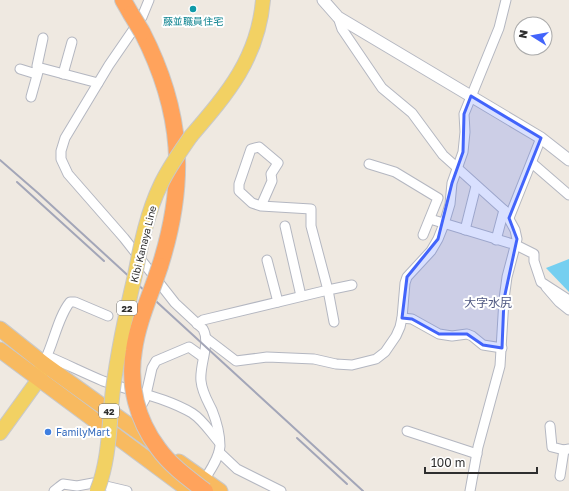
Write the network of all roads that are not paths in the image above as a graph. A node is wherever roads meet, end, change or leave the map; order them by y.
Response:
1 (149, 0) edge
2 (263, 0) edge
3 (506, 0) edge
4 (326, 1) edge
5 (127, 7) edge
6 (338, 17) junction
7 (43, 38) dead end
8 (72, 42) dead end
9 (20, 69) dead end
10 (37, 70) junction
11 (63, 74) junction
12 (98, 84) junction
13 (471, 96) junction
14 (31, 97) dead end
15 (541, 138) junction
16 (569, 160) edge
17 (532, 163) junction
18 (369, 164) dead end
19 (457, 169) junction
20 (476, 186) junction
21 (569, 195) edge
22 (261, 206) junction
23 (504, 210) junction
24 (509, 218) junction
25 (430, 219) junction
26 (444, 224) junction
27 (285, 226) dead end
28 (464, 230) junction
29 (423, 235) dead end
30 (496, 240) junction
31 (516, 246) junction
32 (267, 260) dead end
33 (541, 282) junction
34 (352, 285) dead end
35 (328, 290) junction
36 (301, 296) junction
37 (569, 300) edge
38 (278, 302) junction
39 (569, 310) edge
40 (108, 316) dead end
41 (402, 318) junction
42 (334, 322) dead end
43 (198, 324) junction
44 (0, 329) edge
45 (206, 338) junction
46 (502, 348) junction
47 (0, 350) edge
48 (203, 357) junction
49 (46, 360) junction
50 (39, 379) junction
51 (146, 395) junction
52 (131, 426) junction
53 (550, 426) dead end
54 (407, 431) dead end
55 (0, 433) edge
56 (219, 442) junction
57 (566, 450) edge
58 (218, 452) junction
59 (477, 454) junction
60 (560, 476) dead end
61 (202, 487) edge
62 (104, 489) edge
63 (54, 491) edge
64 (127, 491) edge
65 (190, 491) edge
66 (220, 491) edge
67 (282, 491) edge
68 (470, 491) edge

1 - 12 street
2 - 62 main road, Kibi Kanaya Line / 22, bridge
3 - 13 street
4 - 6 street
5 - 61 highway, bridge
6 - 13 street
6 - 19 street
7 - 10 street
8 - 11 street
9 - 10 street
10 - 11 street
10 - 14 street
11 - 12 street
12 - 43 street
13 - 15 street
13 - 19 street
15 - 16 street
15 - 17 street
17 - 21 street
17 - 24 street
18 - 25 street
19 - 20 street
19 - 26 street
20 - 23 street
20 - 28 street
22 - 22 street
22 - 35 street
23 - 24 street
23 - 30 street
24 - 31 street
25 - 26 street
25 - 29 street
26 - 28 street
26 - 41 street
27 - 36 street
28 - 30 street
30 - 31 street
31 - 33 street
31 - 46 street
32 - 38 street
33 - 37 street
33 - 39 street
34 - 35 street
35 - 36 street
35 - 42 street
36 - 38 street
38 - 43 street
40 - 49 street
41 - 45 street
41 - 46 street
43 - 45 street
44 - 49 highway, 42
45 - 48 street
46 - 59 street
47 - 50 highway, 42
48 - 51 street
48 - 56 street
49 - 50 main road
49 - 51 street
49 - 52 highway, 42
50 - 55 main road
50 - 65 highway, 42
51 - 52 street
51 - 56 street
52 - 61 highway, 42
53 - 57 street
54 - 59 street
56 - 58 street
57 - 60 street
58 - 61 street
58 - 67 street
59 - 68 street
61 - 66 highway, 42
62 - 63 street
62 - 64 street

